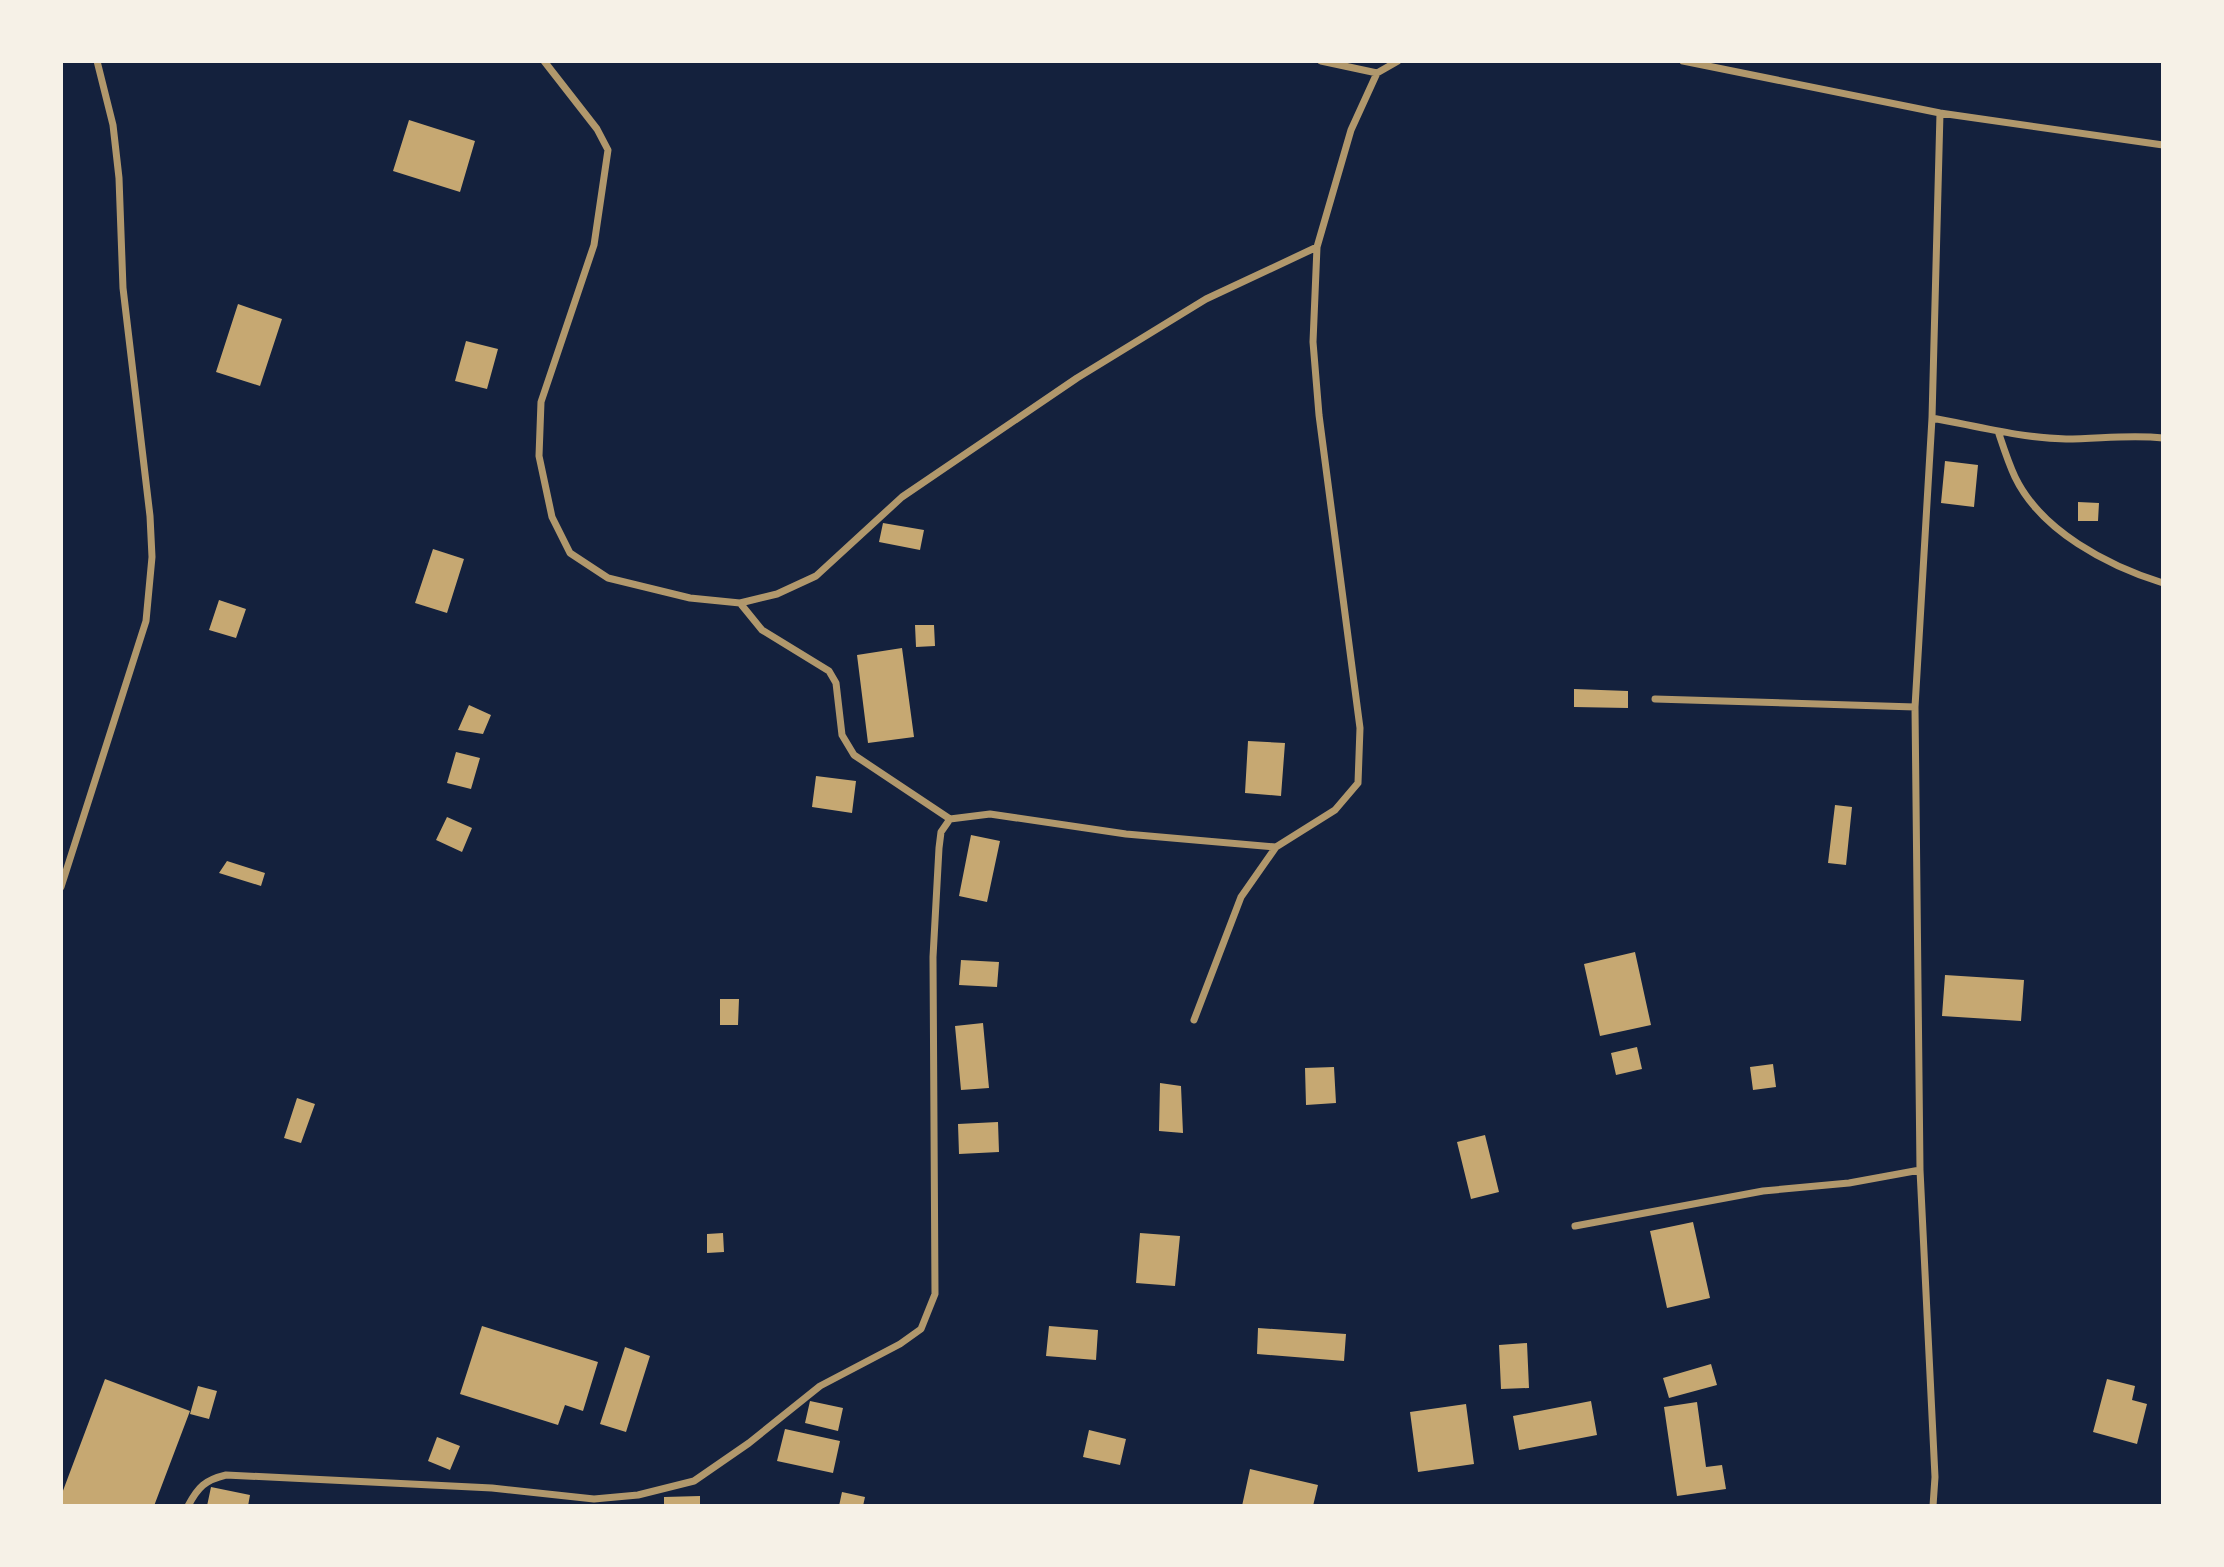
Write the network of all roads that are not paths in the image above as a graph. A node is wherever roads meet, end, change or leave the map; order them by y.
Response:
1 (97, 61) edge
2 (544, 61) edge
3 (1321, 61) edge
4 (1398, 61) edge
5 (1683, 61) edge
6 (1377, 73) junction
7 (1940, 113) junction
8 (2163, 145) edge
9 (1317, 247) junction
10 (1932, 418) junction
11 (1998, 431) junction
12 (2163, 438) edge
13 (2163, 583) edge
14 (740, 603) junction
15 (1655, 699) dead end
16 (1915, 706) junction
17 (950, 819) junction
18 (1276, 847) junction
19 (61, 887) edge
20 (1194, 1020) dead end
21 (1920, 1170) junction
22 (1574, 1226) dead end
23 (188, 1506) edge
24 (1933, 1506) edge

1 - 19 street
2 - 14 street
3 - 6 street
4 - 6 street
5 - 7 street
6 - 9 street
7 - 8 street
7 - 10 street
9 - 14 street
9 - 18 street
10 - 11 street
10 - 16 street
11 - 12 street
11 - 13 street
14 - 17 street
15 - 16 street
16 - 21 street
17 - 18 street
17 - 23 street
18 - 20 street
21 - 22 street
21 - 24 street

